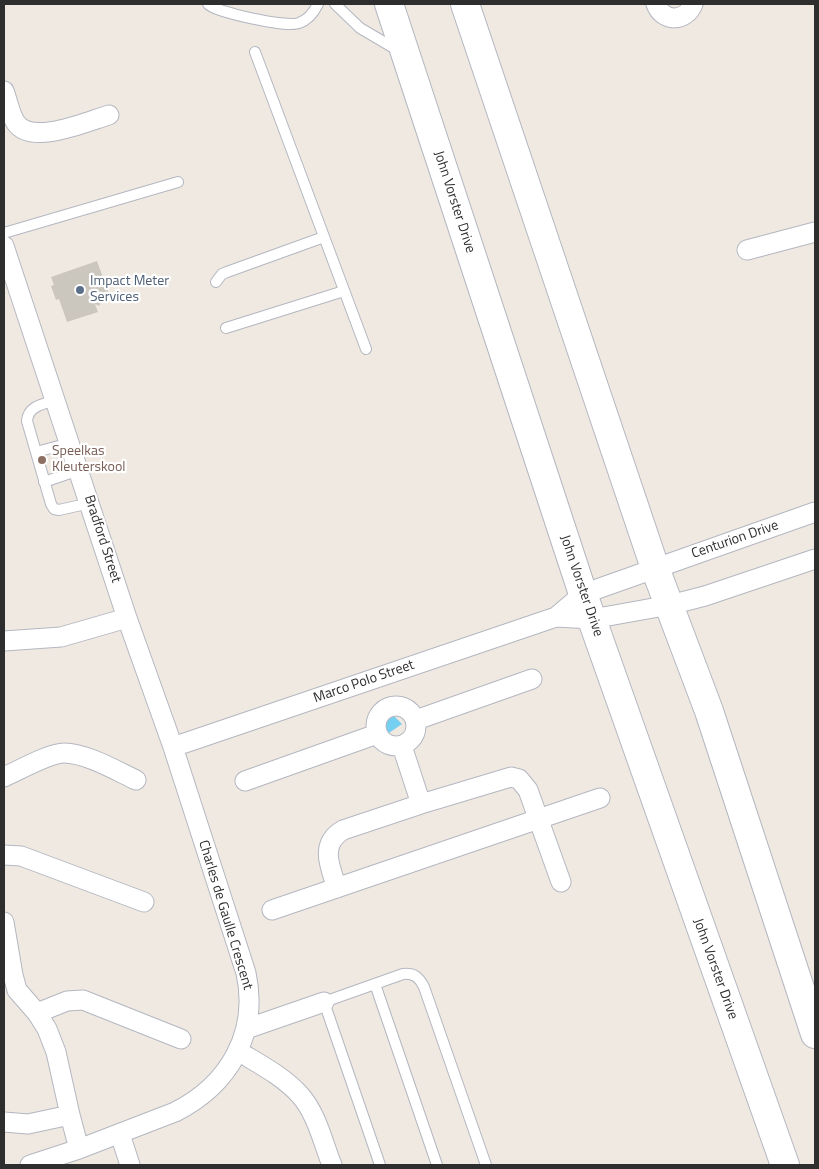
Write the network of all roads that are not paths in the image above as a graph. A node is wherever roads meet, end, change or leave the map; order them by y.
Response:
1 (208, 4) edge
2 (318, 4) edge
3 (335, 4) edge
4 (389, 4) edge
5 (465, 4) edge
6 (656, 4) edge
7 (693, 4) edge
8 (254, 52) dead end
9 (406, 55) junction
10 (4, 91) edge
11 (109, 115) dead end
12 (178, 182) dead end
13 (815, 232) edge
14 (4, 233) edge
15 (324, 237) junction
16 (4, 246) edge
17 (746, 250) dead end
18 (216, 282) dead end
19 (344, 291) junction
20 (226, 328) dead end
21 (366, 349) dead end
22 (56, 400) junction
23 (70, 443) junction
24 (36, 452) junction
25 (79, 470) junction
26 (44, 482) junction
27 (90, 504) junction
28 (815, 512) edge
29 (815, 558) edge
30 (654, 568) junction
31 (583, 594) junction
32 (670, 605) junction
33 (556, 617) junction
34 (127, 618) junction
35 (592, 619) junction
36 (4, 641) edge
37 (378, 677) junction
38 (532, 679) dead end
39 (390, 706) junction
40 (416, 720) junction
41 (377, 734) junction
42 (402, 746) junction
43 (173, 747) junction
44 (4, 777) edge
45 (136, 780) dead end
46 (245, 781) dead end
47 (600, 798) dead end
48 (421, 804) junction
49 (538, 819) junction
50 (4, 855) edge
51 (561, 882) dead end
52 (337, 888) junction
53 (144, 902) dead end
54 (272, 910) dead end
55 (4, 922) edge
56 (8, 976) edge
57 (374, 984) junction
58 (324, 1002) junction
59 (37, 1013) junction
60 (246, 1029) junction
61 (815, 1034) edge
62 (181, 1039) dead end
63 (238, 1051) junction
64 (70, 1115) junction
65 (4, 1122) edge
66 (120, 1134) junction
67 (79, 1149) junction
68 (30, 1165) edge
69 (130, 1165) edge
70 (332, 1165) edge
71 (380, 1165) edge
72 (437, 1165) edge
73 (486, 1165) edge
74 (785, 1165) edge

1 - 2 lane
3 - 9 lane
4 - 9 main road, John Vorster Drive
5 - 30 main road
6 - 7 street
8 - 15 lane
9 - 31 main road, John Vorster Drive
10 - 11 street
12 - 14 lane
13 - 17 street
15 - 18 lane
15 - 19 lane
16 - 22 street, Bradford Street
19 - 20 lane
19 - 21 lane
22 - 23 street, Bradford Street
22 - 24 lane
23 - 24 lane
23 - 25 street, Bradford Street
24 - 26 lane
25 - 26 lane
25 - 27 street, Bradford Street
26 - 27 lane
27 - 34 street, Bradford Street
28 - 30 street, Centurion Drive
29 - 32 street
30 - 31 street, Centurion Drive
30 - 32 main road
31 - 33 street, Marco Polo Street
31 - 35 main road, John Vorster Drive
32 - 35 street, Marco Polo Street
32 - 61 main road
33 - 35 street, Marco Polo Street
33 - 37 street, Marco Polo Street
34 - 36 street
34 - 43 street, Bradford Street
35 - 74 main road, John Vorster Drive
37 - 39 street
37 - 43 street, Marco Polo Street
38 - 40 street
39 - 40 street
39 - 41 street
40 - 42 street
41 - 42 street
41 - 46 street
42 - 48 street
43 - 60 street, Charles de Gaulle Crescent
44 - 45 street
47 - 49 street
48 - 49 street
48 - 52 street
49 - 51 street
49 - 52 street
50 - 53 street
52 - 54 street
55 - 56 street
56 - 59 street
57 - 58 lane
57 - 72 lane
57 - 73 lane
58 - 60 street
58 - 71 lane
59 - 62 street
59 - 64 street
60 - 63 street, Charles de Gaulle Crescent
63 - 66 street, Charles de Gaulle Crescent
63 - 70 street
64 - 65 street
64 - 67 street
66 - 67 street, Charles de Gaulle Crescent
66 - 69 street
67 - 68 street, Charles de Gaulle Crescent

